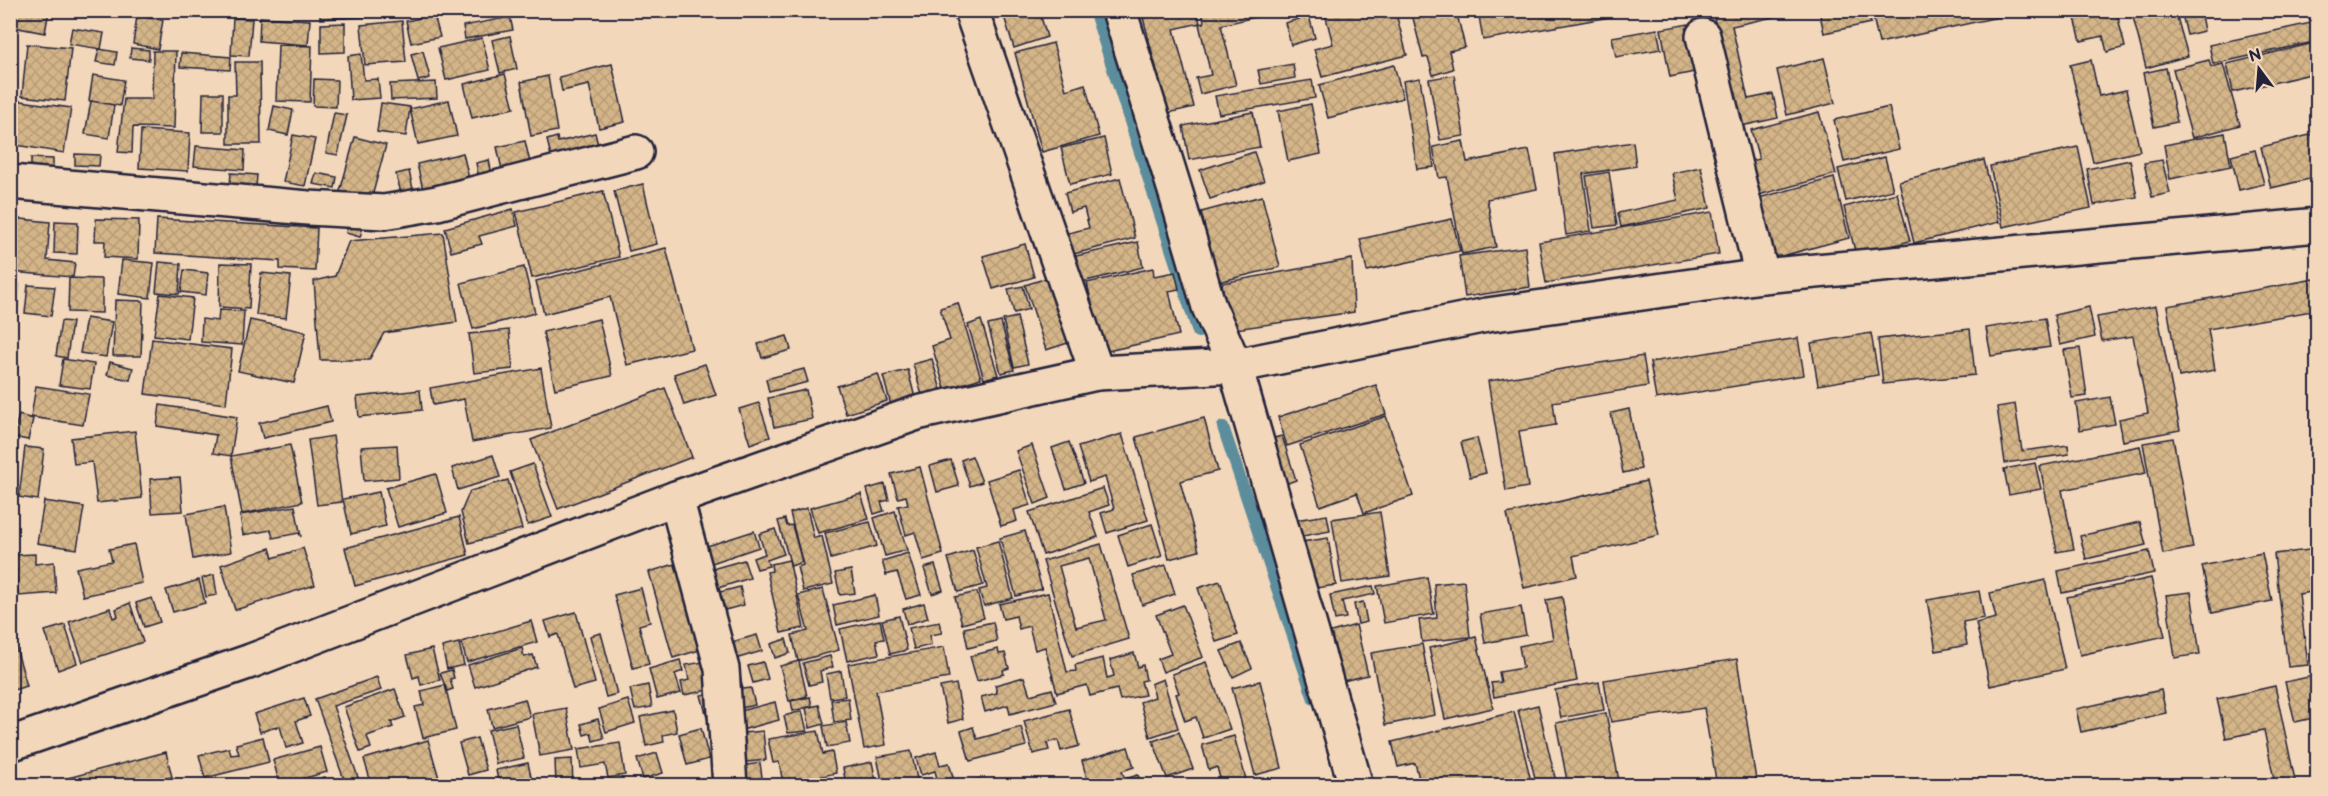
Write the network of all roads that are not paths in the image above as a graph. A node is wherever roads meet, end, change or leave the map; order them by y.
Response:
1 (971, 10) edge
2 (1119, 10) edge
3 (1703, 36) dead end
4 (636, 152) dead end
5 (10, 182) edge
6 (2318, 225) edge
7 (1762, 276) junction
8 (1235, 366) junction
9 (1096, 373) junction
10 (676, 498) junction
11 (10, 744) edge
12 (730, 786) edge
13 (1356, 786) edge

1 - 9 main road
2 - 8 main road
3 - 7 main road
4 - 5 main road
6 - 7 main road
7 - 8 main road
8 - 9 main road
8 - 13 main road
9 - 10 main road
10 - 11 main road
10 - 12 main road

